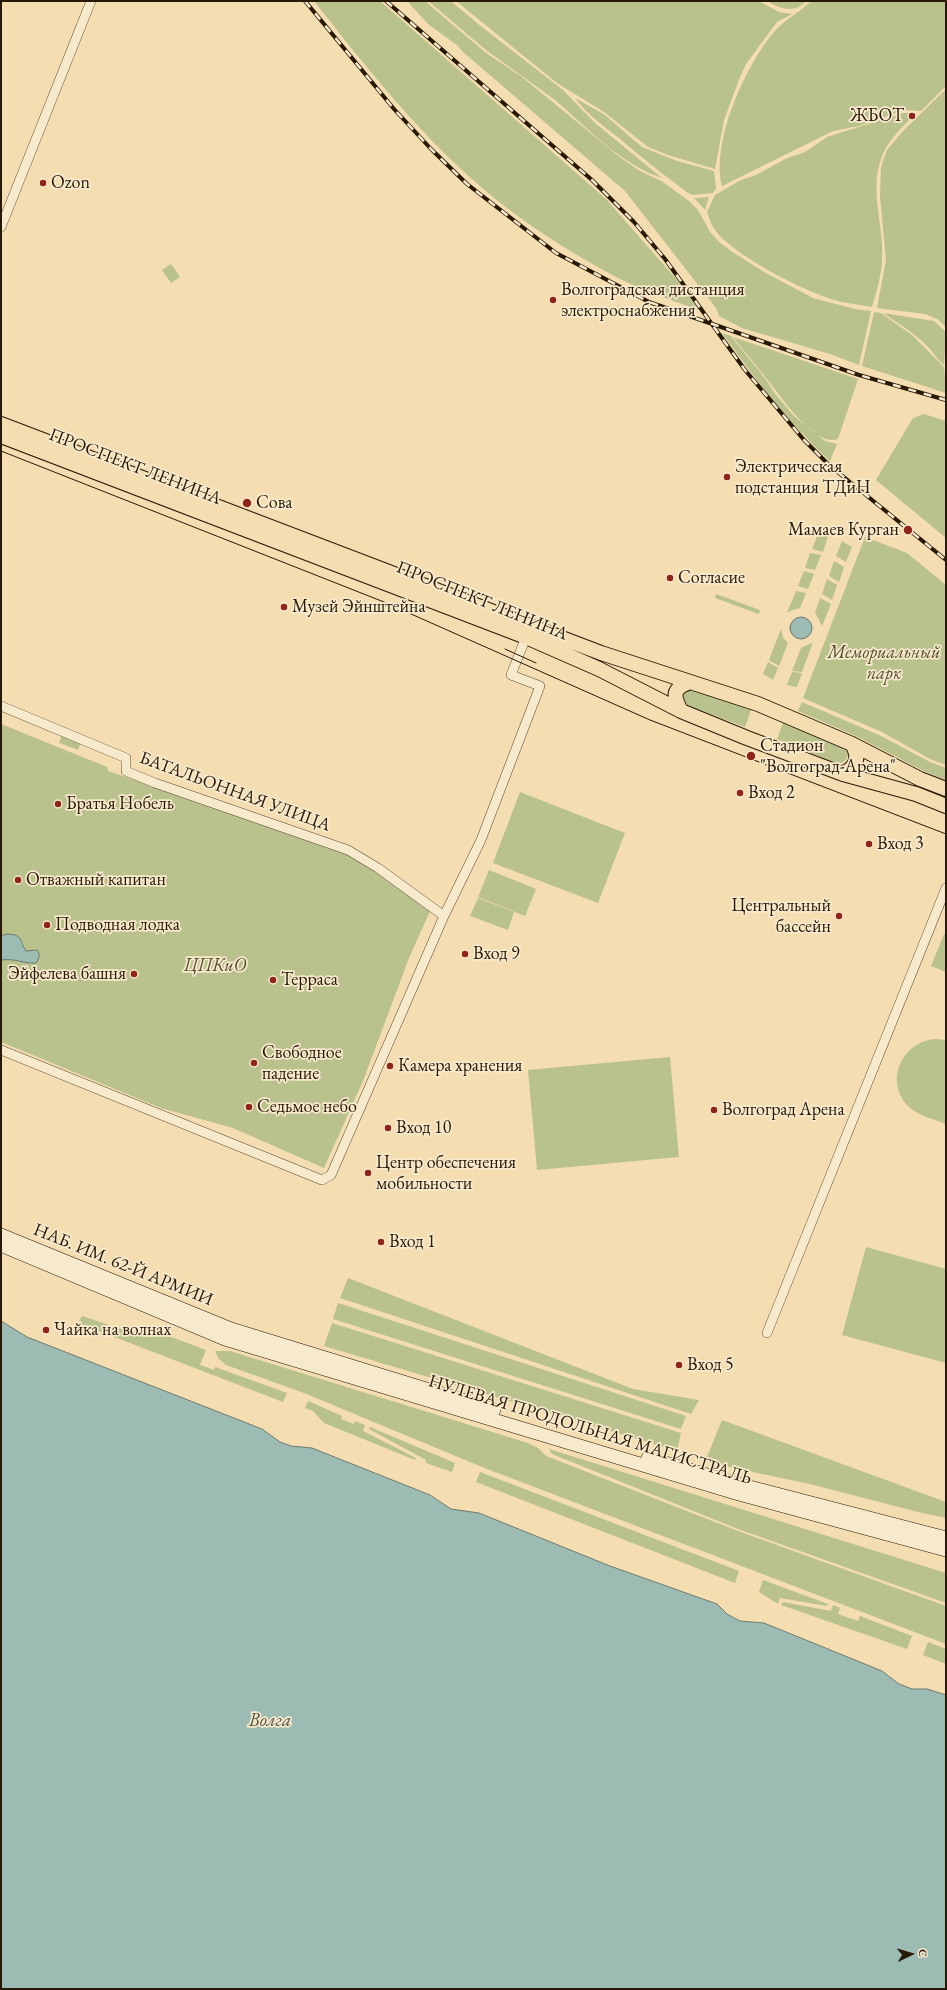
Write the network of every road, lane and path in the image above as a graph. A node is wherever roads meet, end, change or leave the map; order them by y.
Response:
1 (91, 1) edge
2 (1, 227) edge
3 (1, 424) edge
4 (1, 436) edge
5 (526, 637) junction
6 (690, 682) junction
7 (1, 706) edge
8 (681, 711) junction
9 (852, 744) junction
10 (843, 774) junction
11 (946, 789) edge
12 (946, 806) edge
13 (946, 888) edge
14 (444, 916) junction
15 (1, 1050) edge
16 (1, 1235) edge
17 (1, 1245) edge
18 (767, 1333) dead end
19 (228, 1334) junction
20 (946, 1538) edge
21 (946, 1550) edge

1 - 2 street
3 - 6 main road, ПРОСПЕКТ ЛЕНИНА
4 - 5 main road, ПРОСПЕКТ ЛЕНИНА
5 - 8 main road, ПРОСПЕКТ ЛЕНИНА
5 - 14 street
6 - 8 main road
6 - 9 main road, ПРОСПЕКТ ЛЕНИНА
7 - 14 street, БАТАЛЬОННАЯ УЛИЦА
8 - 10 main road, ПРОСПЕКТ ЛЕНИНА
9 - 10 main road
9 - 11 main road, ПРОСПЕКТ ЛЕНИНА
10 - 12 main road, ПРОСПЕКТ ЛЕНИНА
13 - 18 street
14 - 15 street
16 - 19 main road, НАБ. ИМ. 62-Й АРМИИ
17 - 19 main road, НАБ. ИМ. 62-Й АРМИИ
19 - 20 main road, НУЛЕВАЯ ПРОДОЛЬНАЯ МАГИСТРАЛЬ
19 - 21 main road, НУЛЕВАЯ ПРОДОЛЬНАЯ МАГИСТРАЛЬ

